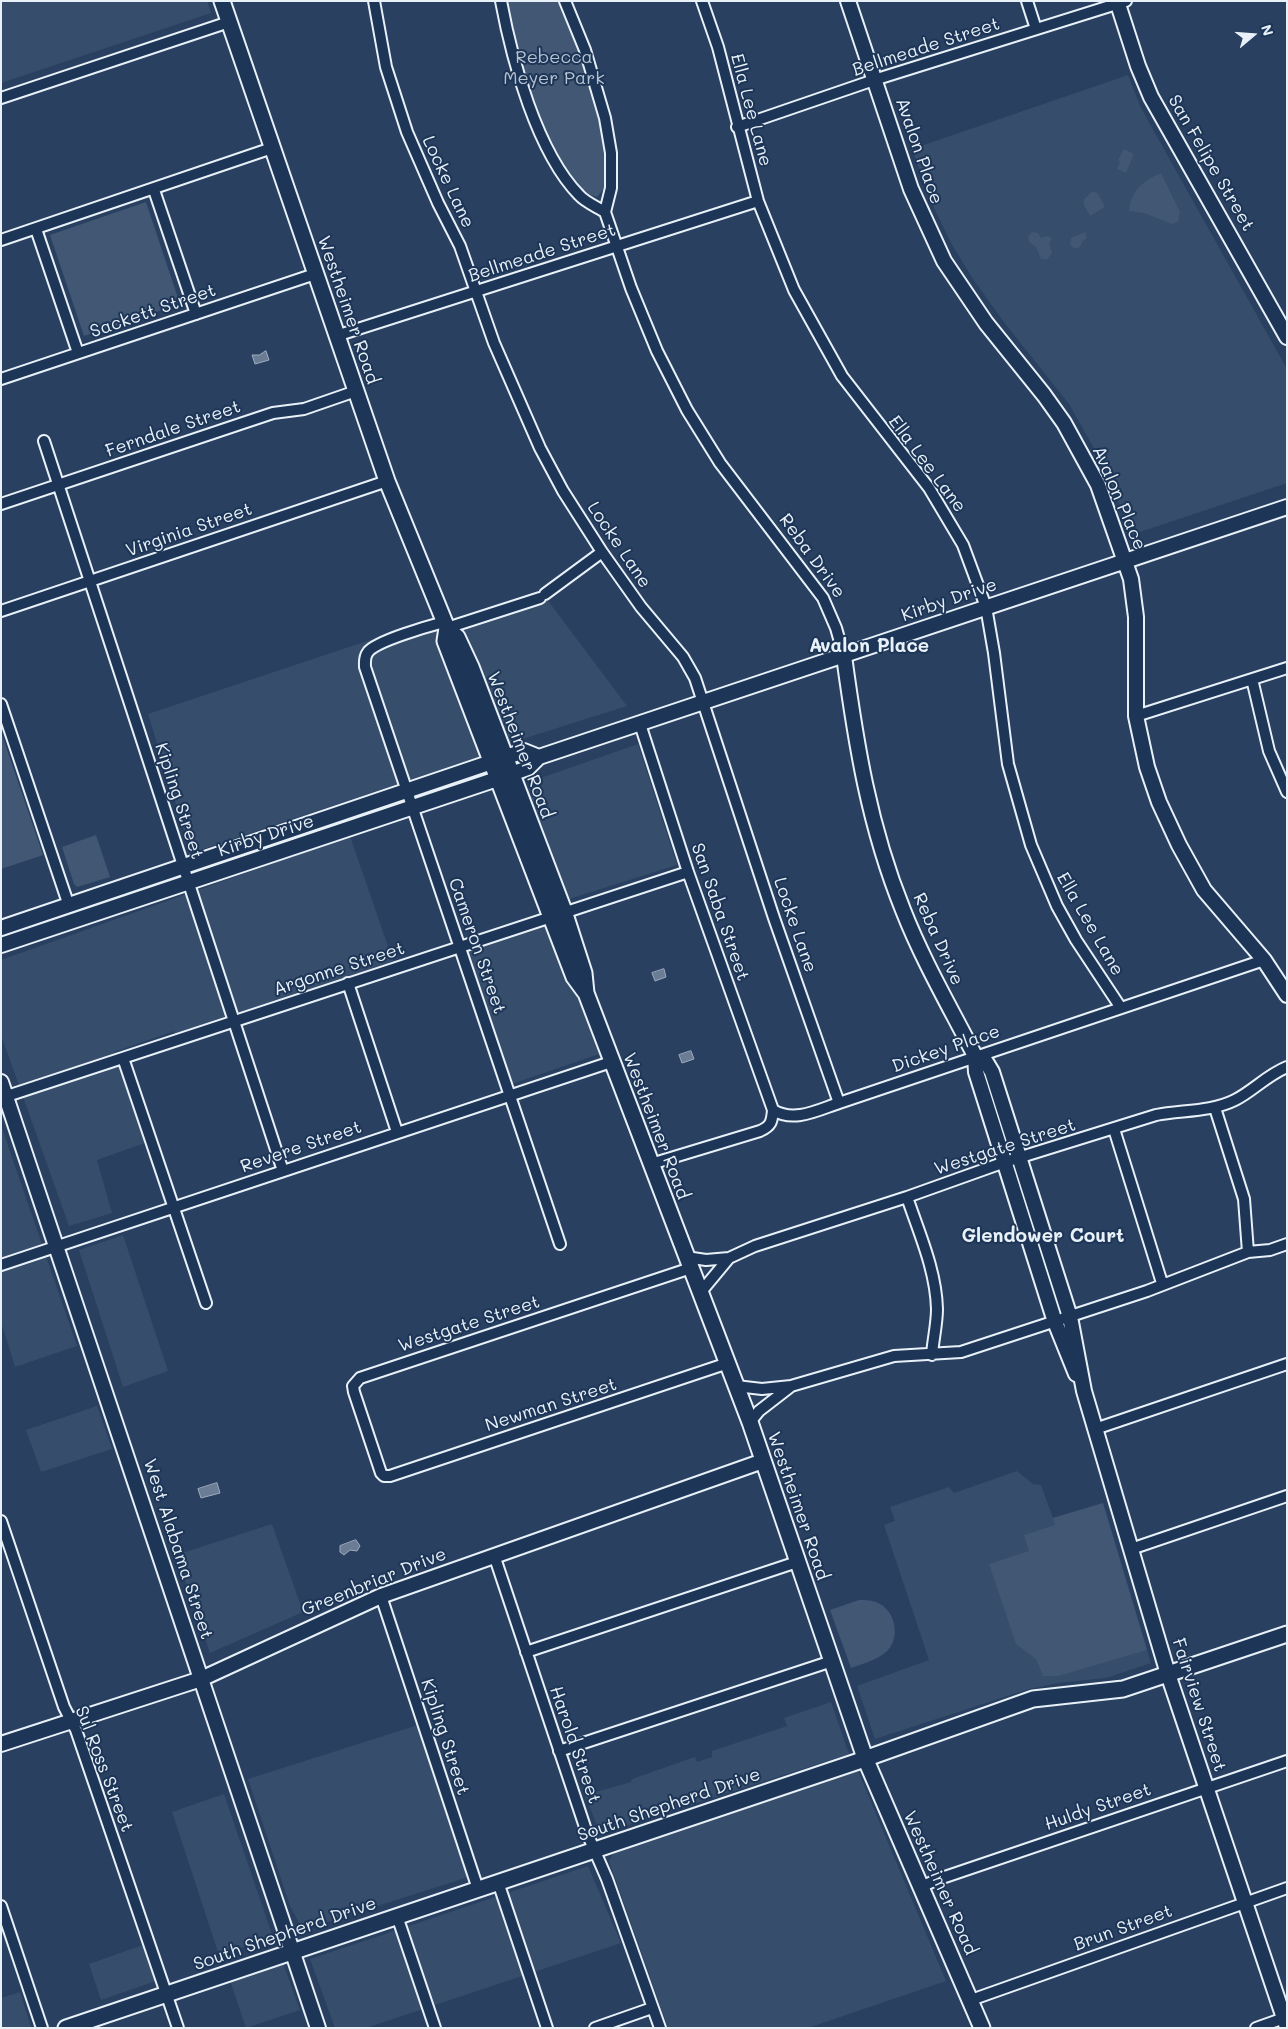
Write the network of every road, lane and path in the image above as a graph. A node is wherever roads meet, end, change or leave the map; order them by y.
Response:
1 (222, 1) edge
2 (374, 1) edge
3 (501, 1) edge
4 (565, 1) edge
5 (702, 1) edge
6 (848, 1) edge
7 (1026, 1) edge
8 (1120, 2) edge
9 (229, 22) junction
10 (1036, 29) junction
11 (874, 80) junction
12 (1, 98) edge
13 (738, 127) junction
14 (272, 148) junction
15 (154, 190) junction
16 (758, 201) junction
17 (605, 212) junction
18 (36, 229) junction
19 (1, 240) edge
20 (616, 246) junction
21 (315, 274) junction
22 (477, 291) junction
23 (196, 314) junction
24 (336, 336) junction
25 (1287, 337) edge
26 (78, 353) junction
27 (1, 379) edge
28 (356, 392) junction
29 (44, 441) dead end
30 (387, 481) junction
31 (59, 485) junction
32 (1, 504) edge
33 (1287, 507) edge
34 (602, 552) junction
35 (1126, 560) junction
36 (91, 580) junction
37 (986, 607) junction
38 (1, 610) edge
39 (445, 625) junction
40 (844, 656) junction
41 (1287, 668) edge
42 (1252, 679) junction
43 (704, 701) junction
44 (1, 704) edge
45 (1136, 716) junction
46 (640, 724) junction
47 (539, 757) junction
48 (498, 760) junction
49 (505, 776) junction
50 (408, 791) junction
51 (1287, 792) edge
52 (413, 807) junction
53 (183, 867) junction
54 (688, 872) junction
55 (188, 882) junction
56 (69, 906) junction
57 (558, 914) junction
58 (1, 928) edge
59 (51, 928) junction
60 (1, 945) edge
61 (461, 946) junction
62 (1264, 960) junction
63 (348, 983) junction
64 (1287, 996) edge
65 (1121, 1008) junction
66 (234, 1021) junction
67 (975, 1056) junction
68 (123, 1058) junction
69 (611, 1062) junction
70 (1287, 1067) edge
71 (1, 1082) edge
72 (510, 1095) junction
73 (4, 1097) edge
74 (839, 1103) junction
75 (1215, 1108) junction
76 (773, 1110) junction
77 (1114, 1129) junction
78 (397, 1132) junction
79 (1020, 1157) junction
80 (1005, 1162) junction
81 (651, 1164) junction
82 (283, 1171) junction
83 (907, 1197) junction
84 (174, 1207) junction
85 (560, 1244) dead end
86 (1287, 1244) edge
87 (58, 1246) junction
88 (1248, 1252) junction
89 (729, 1258) junction
90 (689, 1263) junction
91 (1, 1266) edge
92 (1162, 1284) junction
93 (700, 1293) junction
94 (206, 1303) dead end
95 (1070, 1317) junction
96 (1056, 1322) junction
97 (932, 1355) junction
98 (728, 1363) junction
99 (1287, 1364) edge
100 (736, 1386) junction
101 (791, 1386) junction
102 (1084, 1391) junction
103 (750, 1422) junction
104 (1095, 1429) junction
105 (763, 1461) junction
106 (384, 1476) joint
107 (1287, 1496) edge
108 (1, 1521) edge
109 (1131, 1549) junction
110 (494, 1555) junction
111 (797, 1562) junction
112 (381, 1596) junction
113 (1287, 1634) edge
114 (526, 1652) junction
115 (832, 1661) junction
116 (1168, 1674) junction
117 (201, 1678) junction
118 (71, 1721) junction
119 (1, 1744) edge
120 (559, 1750) junction
121 (865, 1758) junction
122 (1287, 1761) edge
123 (1206, 1788) junction
124 (594, 1850) junction
125 (498, 1882) junction
126 (921, 1887) junction
127 (1287, 1888) edge
128 (478, 1889) junction
129 (1245, 1902) junction
130 (1, 1906) edge
131 (397, 1916) junction
132 (292, 1952) junction
133 (166, 1994) junction
134 (971, 2000) junction
135 (652, 2008) junction
136 (1286, 2021) edge
137 (42, 2028) edge
138 (66, 2028) edge
139 (178, 2028) edge
140 (318, 2028) edge
141 (435, 2028) edge
142 (547, 2028) edge
143 (595, 2028) edge
144 (660, 2028) edge
145 (982, 2028) edge
146 (1256, 2028) edge

1 - 9 main road, Westheimer Road
2 - 22 street, Locke Lane
3 - 17 street
4 - 17 street
5 - 13 street, Ella Lee Lane
6 - 11 street, Avalon Place
7 - 10 street
8 - 10 street, Bellmeade Street
8 - 25 street, San Felipe Street
9 - 12 street
9 - 14 main road, Westheimer Road
10 - 11 street, Bellmeade Street
11 - 13 street, Bellmeade Street
11 - 35 street, Avalon Place
13 - 16 street, Ella Lee Lane
14 - 15 street
14 - 21 main road, Westheimer Road
15 - 18 street
15 - 23 street
16 - 20 street, Bellmeade Street
16 - 37 street, Ella Lee Lane
17 - 20 street, Reba Drive
18 - 19 street
18 - 26 street
20 - 22 street, Bellmeade Street
20 - 40 street, Reba Drive
21 - 23 street, Sackett Street
21 - 24 main road, Westheimer Road
22 - 24 street, Bellmeade Street
22 - 34 street, Locke Lane
23 - 26 street, Sackett Street
24 - 28 main road, Westheimer Road
26 - 27 street, Sackett Street
28 - 30 main road, Westheimer Road
28 - 31 street, Ferndale Street
29 - 31 street, Kipling Street
30 - 36 street, Virginia Street
30 - 39 main road, Westheimer Road
31 - 32 street, Ferndale Street
31 - 36 street, Kipling Street
33 - 35 street, Kirby Drive
34 - 39 street
34 - 43 street, Locke Lane
35 - 37 street, Kirby Drive
35 - 45 street, Avalon Place
36 - 38 street, Virginia Street
36 - 53 street, Kipling Street
37 - 40 street, Kirby Drive
37 - 65 street, Ella Lee Lane
39 - 48 main road, Westheimer Road
39 - 50 street, Cameron Street
40 - 43 street, Kirby Drive
40 - 67 street, Reba Drive
41 - 42 street
42 - 45 street
42 - 51 street
43 - 46 street, Kirby Drive
43 - 74 street, Locke Lane
44 - 56 street
45 - 62 street, Avalon Place
46 - 47 street, Kirby Drive
46 - 54 street, San Saba Street
47 - 48 street, Kirby Drive
47 - 49 street, Kirby Drive
48 - 49 main road, Westheimer Road
48 - 50 street, Kirby Drive
49 - 52 street, Kirby Drive
49 - 57 main road, Westheimer Road
50 - 52 street, Cameron Street
50 - 53 street, Kirby Drive
52 - 55 street, Kirby Drive
52 - 61 street, Cameron Street
53 - 55 street, Kipling Street
53 - 56 street, Kirby Drive
54 - 57 street, Argonne Street
54 - 76 street, San Saba Street
55 - 59 street, Kirby Drive
55 - 66 street, Kipling Street
56 - 58 street, Kirby Drive
56 - 59 street
57 - 61 street, Argonne Street
57 - 69 main road, Westheimer Road
59 - 60 street, Kirby Drive
61 - 63 street, Argonne Street
61 - 72 street, Cameron Street
62 - 64 street, Avalon Place
62 - 65 street, Dickey Place
63 - 66 street, Argonne Street
63 - 78 street
65 - 67 street, Dickey Place
66 - 68 street, Argonne Street
66 - 82 street, Kipling Street
67 - 74 street, Dickey Place
67 - 79 street, Reba Drive
67 - 80 street, Reba Drive
68 - 73 street, Argonne Street
68 - 84 street
69 - 72 street, Revere Street
69 - 81 main road, Westheimer Road
70 - 75 street, Westgate Street
71 - 73 street, West Alabama Street
72 - 78 street, Revere Street
72 - 85 street, Cameron Street
73 - 87 street, West Alabama Street
74 - 76 street, Dickey Place
75 - 77 street, Westgate Street
75 - 88 street
76 - 81 street
77 - 79 street, Westgate Street
77 - 92 street
78 - 82 street, Revere Street
79 - 80 street, Westgate Street
79 - 95 street, Fairview Street
80 - 83 street, Westgate Street
80 - 96 street, Fairview Street
81 - 90 main road, Westheimer Road
82 - 84 street, Revere Street
83 - 89 street, Westgate Street
83 - 97 street
84 - 87 street, Revere Street
84 - 94 street
86 - 88 street
87 - 91 street, Revere Street
87 - 117 street, West Alabama Street
88 - 92 street
89 - 90 street, Westgate Street
89 - 93 street, Westgate Street
90 - 93 main road, Westheimer Road
90 - 106 street, Westgate Street
92 - 95 street
93 - 98 main road, Westheimer Road
95 - 96 street
95 - 102 street, Fairview Street
96 - 97 street
96 - 102 street, Fairview Street
97 - 101 street
98 - 100 main road, Westheimer Road
98 - 106 street, Newman Street
99 - 104 street
100 - 101 street
100 - 103 main road, Westheimer Road
101 - 103 street
102 - 104 street, Fairview Street
103 - 105 main road, Westheimer Road
104 - 109 street, Fairview Street
105 - 110 street, Greenbriar Drive
105 - 111 main road, Westheimer Road
107 - 109 street
108 - 118 street, Sul Ross Street
109 - 116 street, Fairview Street
110 - 112 street, Greenbriar Drive
110 - 114 street, Harold Street
111 - 114 street
111 - 115 main road, Westheimer Road
112 - 117 street, Greenbriar Drive
112 - 128 street, Kipling Street
113 - 116 main road, South Shepherd Drive
114 - 120 street, Harold Street
115 - 120 street
115 - 121 main road, Westheimer Road
116 - 121 main road, South Shepherd Drive
116 - 123 street, Fairview Street
117 - 118 street, Greenbriar Drive
117 - 132 street, West Alabama Street
118 - 119 street, Greenbriar Drive
118 - 133 street, Sul Ross Street
120 - 124 street, Harold Street
121 - 124 main road, South Shepherd Drive
121 - 126 main road, Westheimer Road
122 - 123 street, Huldy Street
123 - 126 street, Huldy Street
123 - 129 street, Fairview Street
124 - 125 main road, South Shepherd Drive
124 - 135 street, Harold Street
125 - 128 main road, South Shepherd Drive
125 - 142 street
126 - 134 main road, Westheimer Road
127 - 129 street, Brun Street
128 - 131 main road, South Shepherd Drive
129 - 134 street, Brun Street
129 - 136 street, Fairview Street
130 - 137 street
131 - 132 main road, South Shepherd Drive
131 - 141 street
132 - 133 main road, South Shepherd Drive
132 - 140 street, West Alabama Street
133 - 138 main road, South Shepherd Drive
133 - 139 street, Sul Ross Street
134 - 145 main road, Westheimer Road
135 - 143 street
135 - 144 street, Harold Street
136 - 146 street

